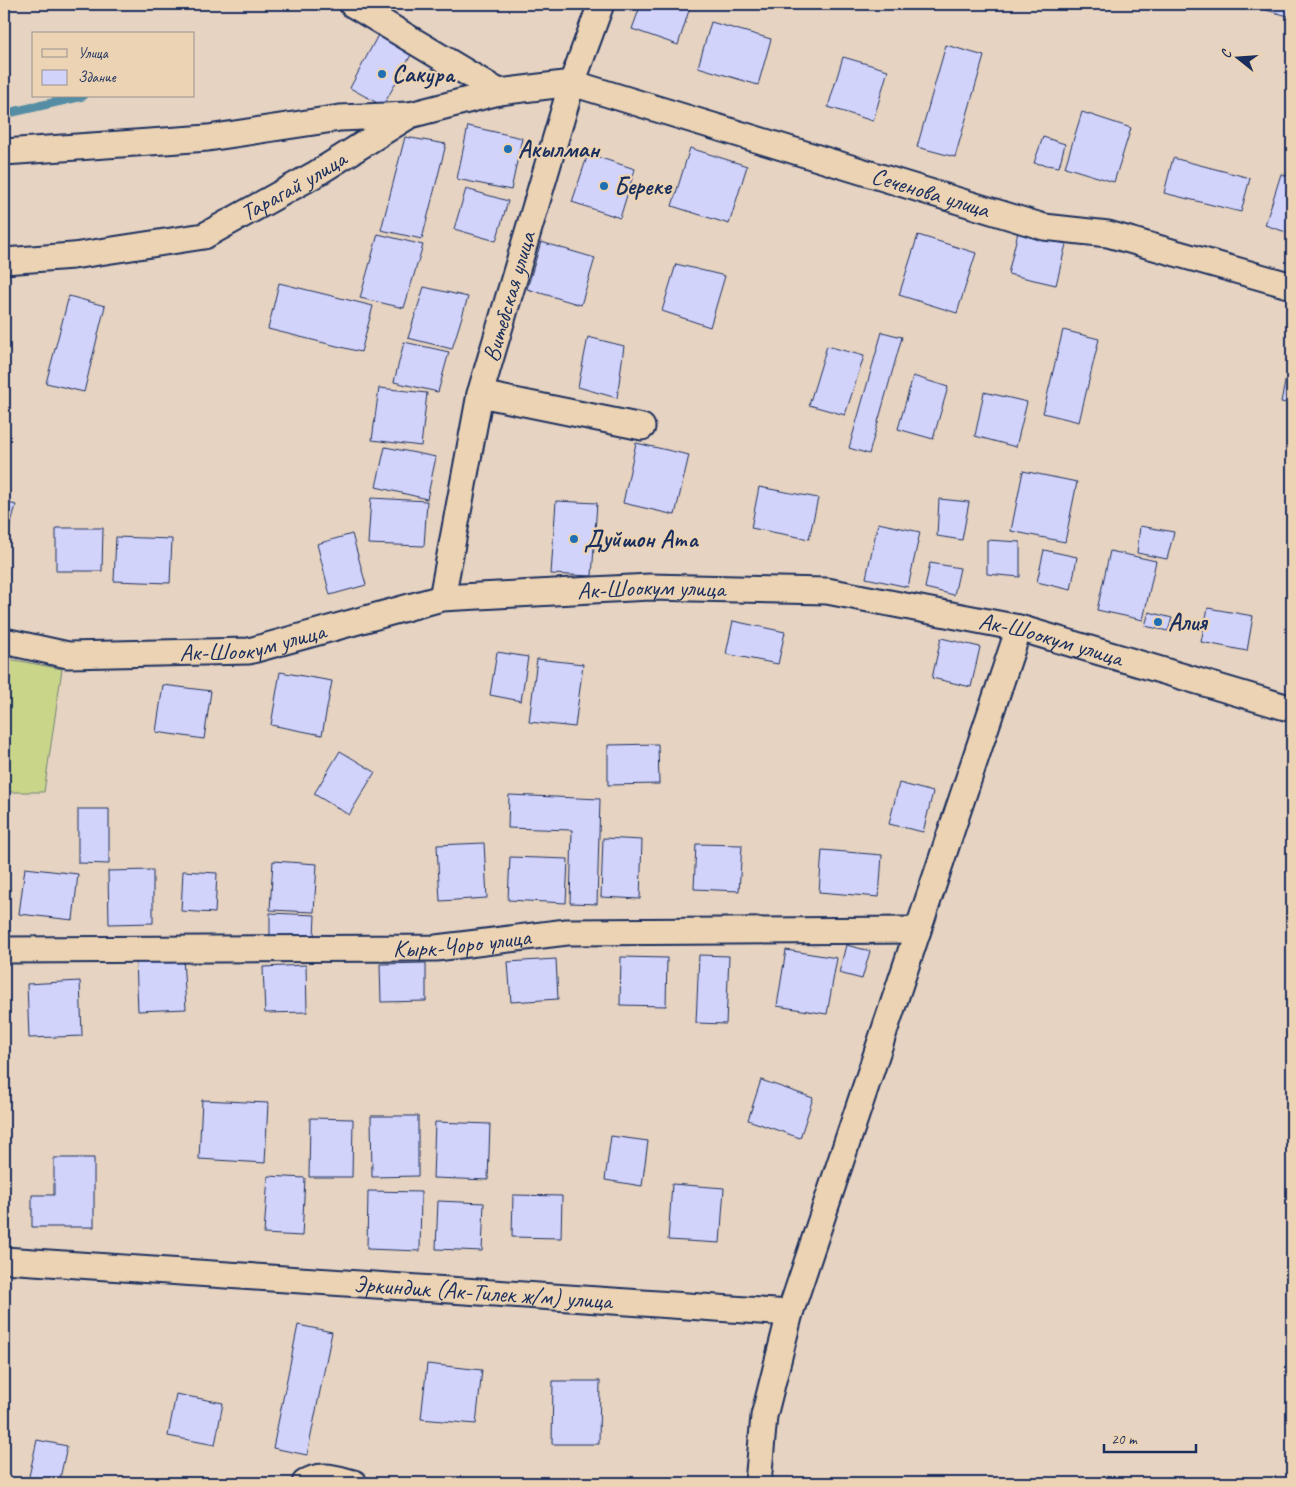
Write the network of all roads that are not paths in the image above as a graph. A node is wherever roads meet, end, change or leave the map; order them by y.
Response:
1 (352, 4) edge
2 (601, 4) edge
3 (572, 83) junction
4 (498, 92) junction
5 (410, 115) junction
6 (4, 152) edge
7 (4, 262) edge
8 (1292, 286) edge
9 (480, 394) junction
10 (642, 427) dead end
11 (442, 598) junction
12 (1019, 628) junction
13 (4, 641) edge
14 (1292, 709) edge
15 (918, 930) junction
16 (4, 950) edge
17 (4, 1260) edge
18 (790, 1314) junction
19 (305, 1483) edge
20 (354, 1483) edge
21 (758, 1483) edge

1 - 4 street
2 - 3 street, Витебская улица
3 - 4 street, Тарагай улица
3 - 8 street, Сеченова улица
3 - 9 street, Витебская улица
4 - 5 street, Тарагай улица
5 - 6 street
5 - 7 street, Тарагай улица
9 - 10 street
9 - 11 street, Витебская улица
11 - 12 street, Ак-Шоокум улица
11 - 13 street, Ак-Шоокум улица
12 - 14 street, Ак-Шоокум улица
12 - 15 street
15 - 16 street, Кырк-Чоро улица
15 - 18 street
17 - 18 street, Эркиндик (Ак-Тилек ж/м) улица
18 - 21 street
19 - 20 street

